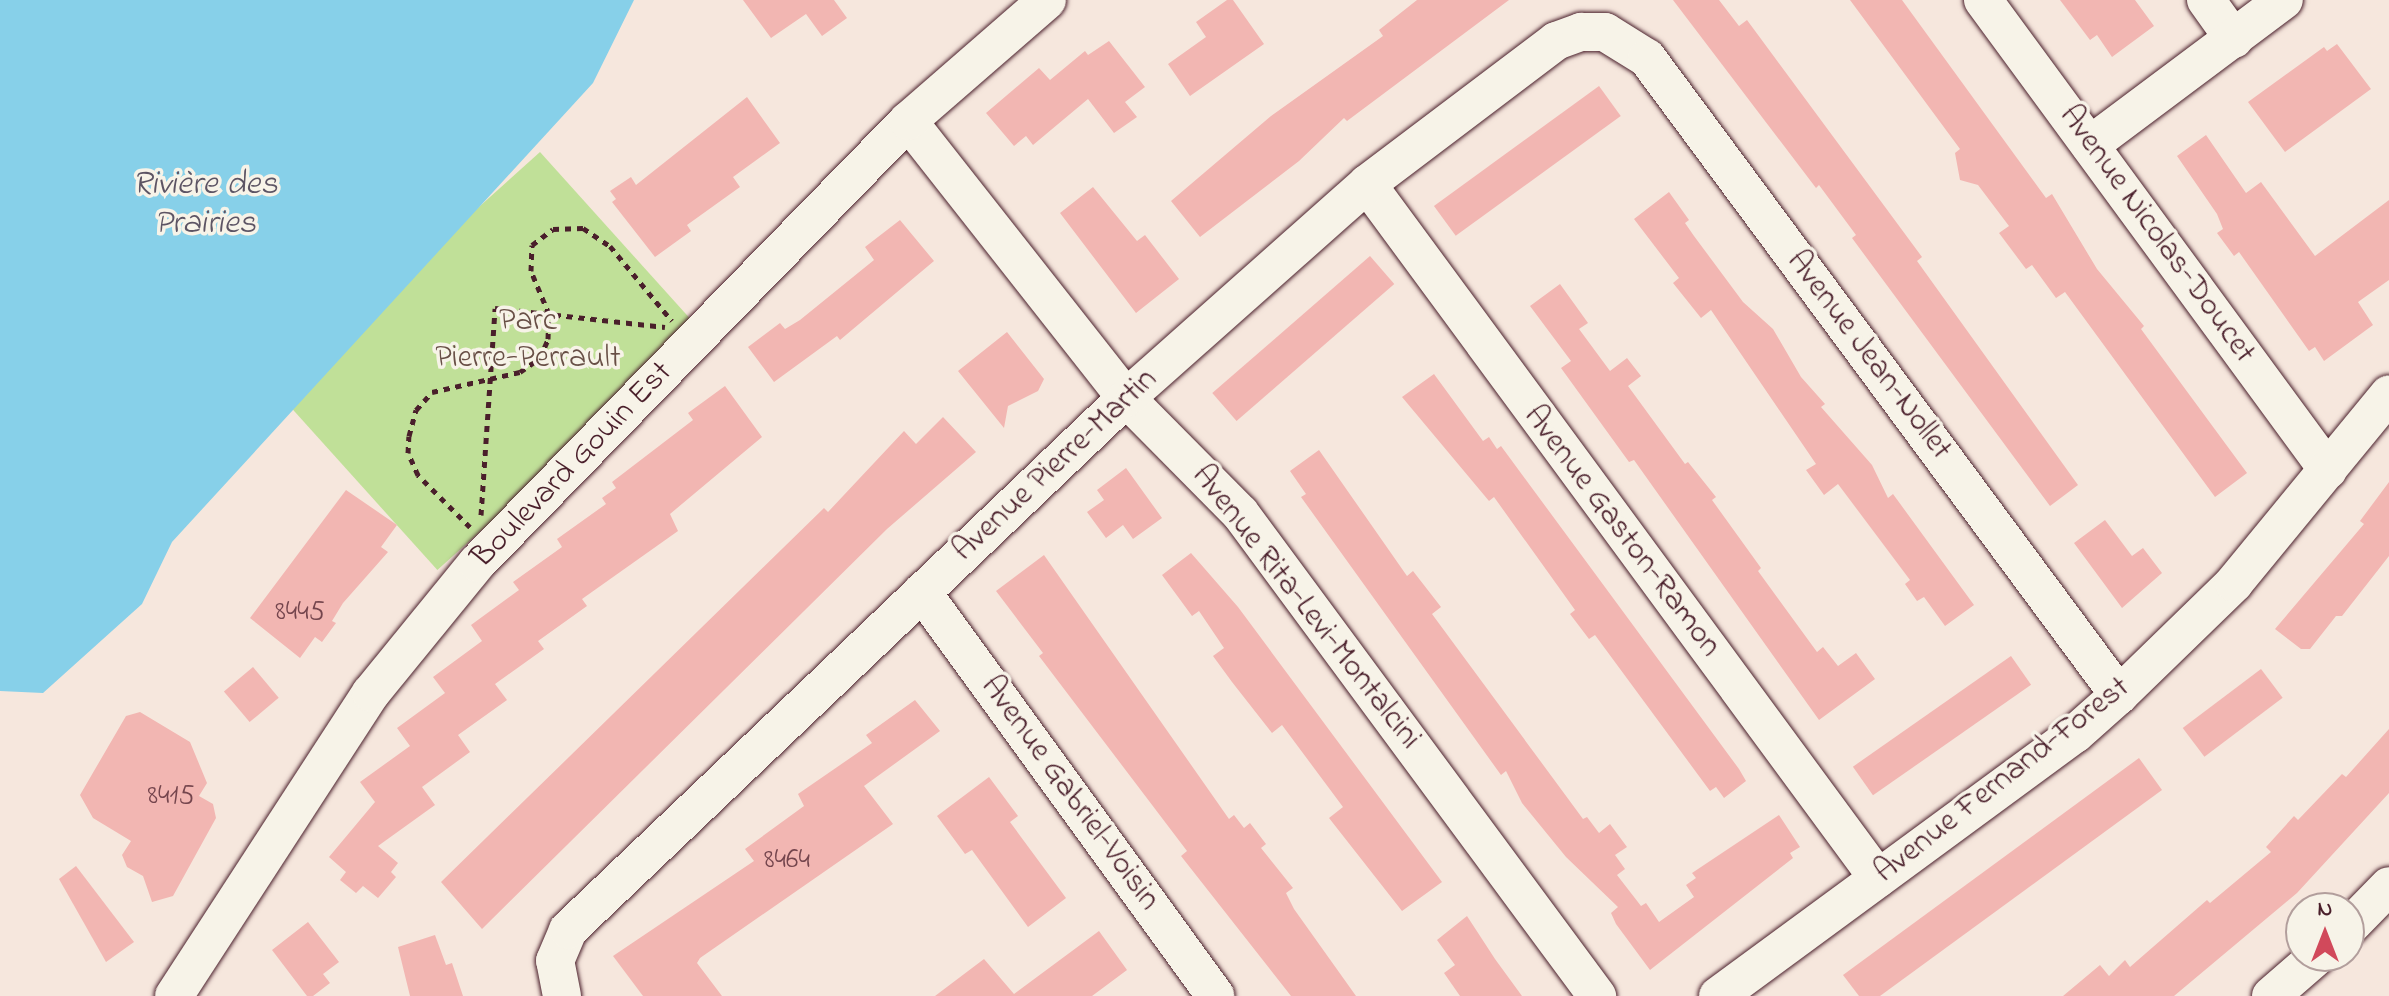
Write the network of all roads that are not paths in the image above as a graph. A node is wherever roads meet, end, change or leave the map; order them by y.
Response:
1 (1047, 0) edge
2 (1983, 0) edge
3 (2206, 0) edge
4 (2284, 0) edge
5 (1605, 32) joint
6 (2234, 39) junction
7 (908, 121) junction
8 (2090, 145) junction
9 (1367, 184) junction
10 (2389, 394) edge
11 (1126, 398) junction
12 (2328, 470) junction
13 (922, 592) junction
14 (2119, 695) junction
15 (1878, 878) junction
16 (2389, 886) edge
17 (2365, 911) edge
18 (2299, 972) edge
19 (558, 979) edge
20 (1201, 991) edge
21 (174, 996) edge
22 (1597, 996) edge
23 (1718, 996) edge
24 (2271, 996) edge

1 - 7 street, Boulevard Gouin Est
2 - 8 street, Avenue Nicolas-Doucet
3 - 6 street
4 - 6 street
5 - 9 street, Avenue Pierre-Martin
5 - 14 street, Avenue Jean-Nollet
6 - 8 street
7 - 11 street, Avenue Rita-Levi-Montalcini
7 - 21 street, Boulevard Gouin Est
8 - 12 street, Avenue Nicolas-Doucet
9 - 11 street, Avenue Pierre-Martin
9 - 15 street, Avenue Gaston-Ramon
10 - 12 street, Avenue Fernand-Forest
11 - 13 street, Avenue Pierre-Martin
11 - 22 street, Avenue Rita-Levi-Montalcini
12 - 14 street, Avenue Fernand-Forest
13 - 19 street, Avenue Pierre-Martin
13 - 20 street, Avenue Gabriel-Voisin
14 - 15 street, Avenue Fernand-Forest
15 - 23 street, Avenue Fernand-Forest
16 - 17 street
18 - 24 street

